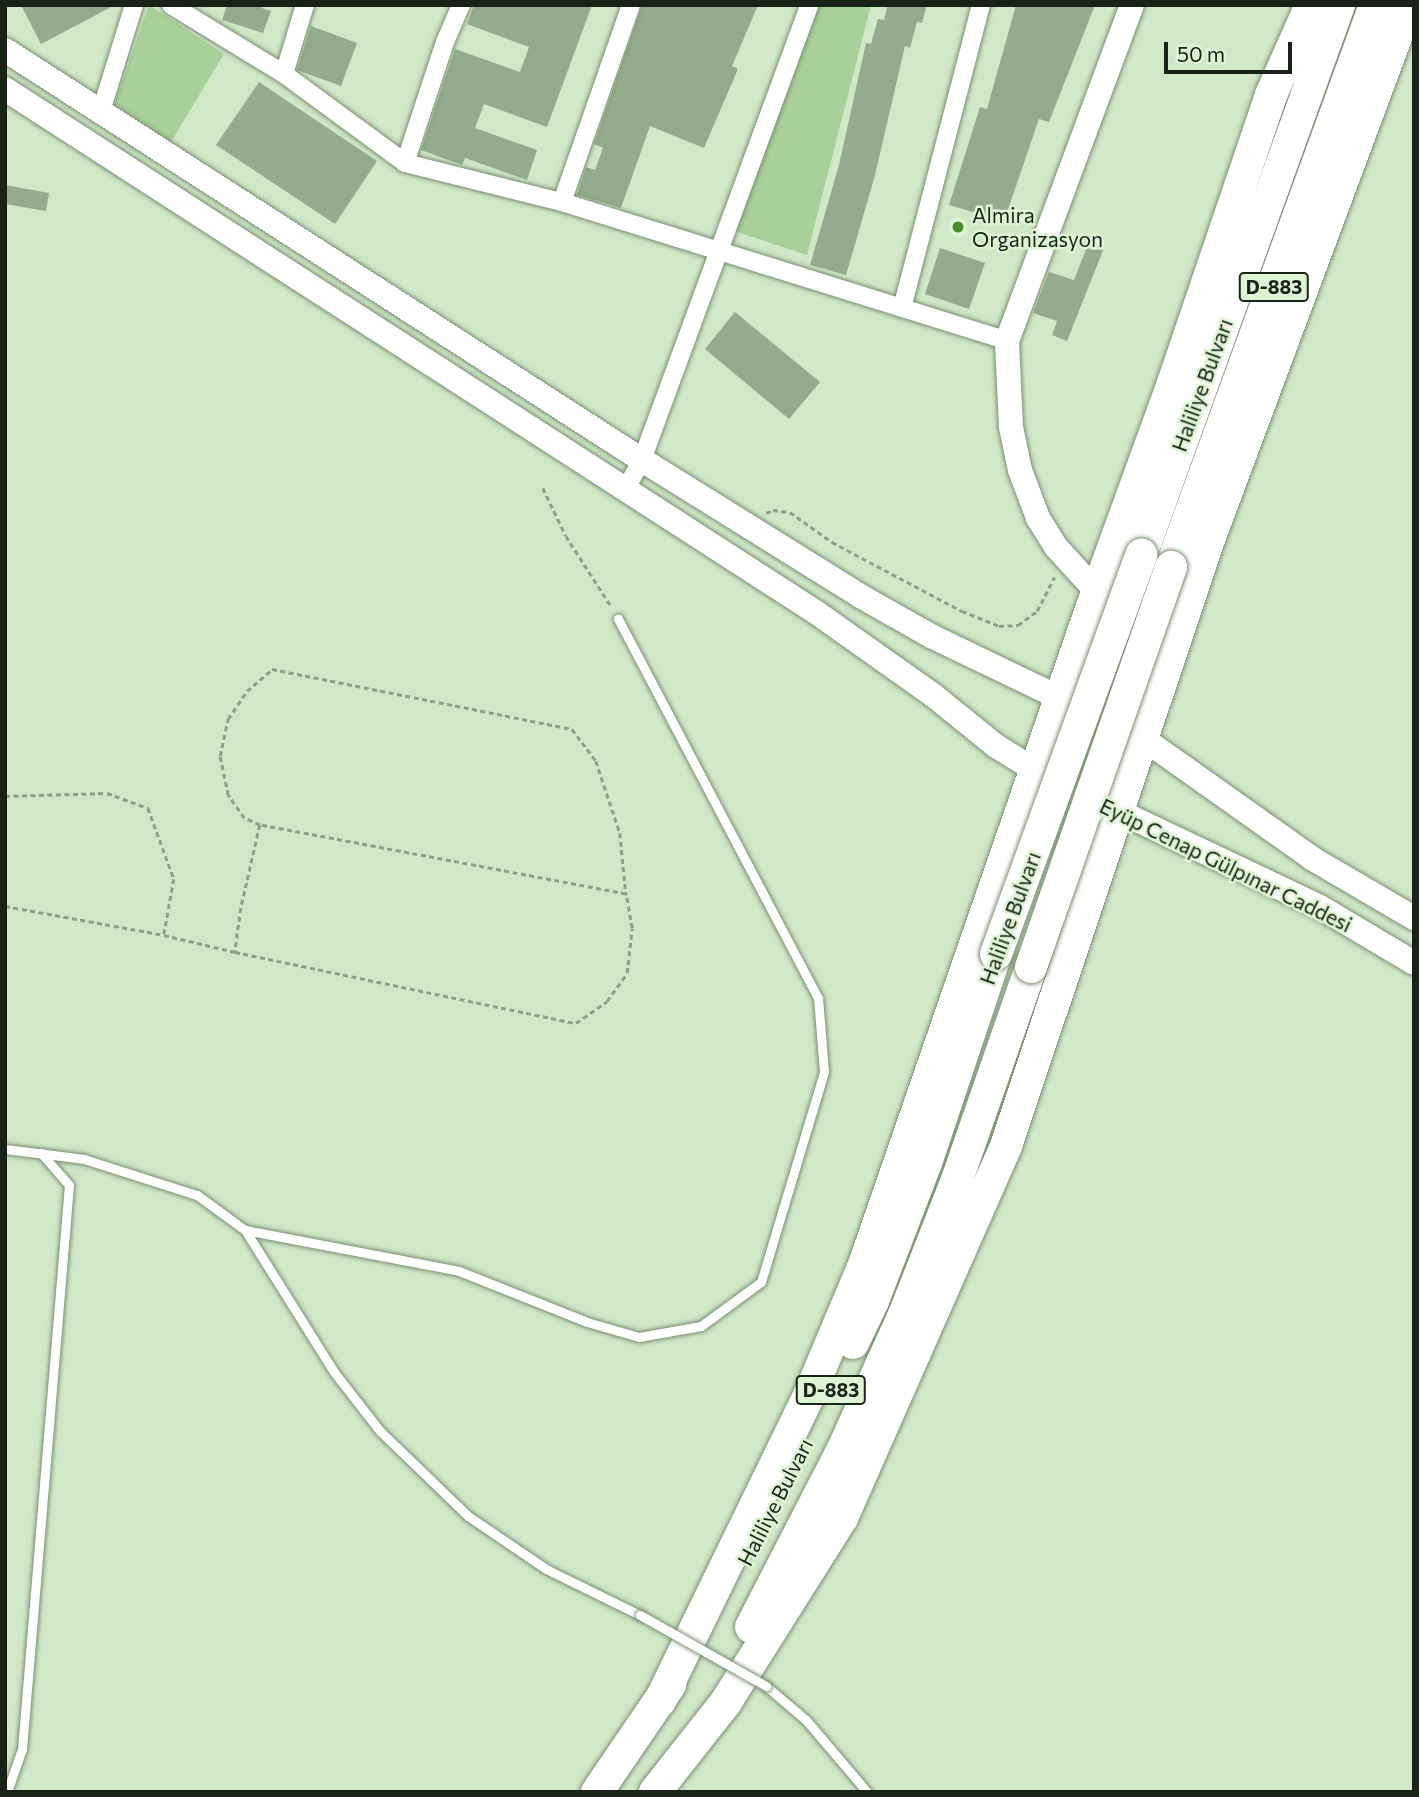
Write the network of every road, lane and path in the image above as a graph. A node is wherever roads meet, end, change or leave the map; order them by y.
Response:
1 (134, 5) edge
2 (171, 5) edge
3 (304, 5) edge
4 (461, 5) edge
5 (631, 5) edge
6 (809, 5) edge
7 (981, 5) edge
8 (1132, 5) edge
9 (1303, 5) edge
10 (1311, 5) edge
11 (1339, 5) edge
12 (1375, 5) edge
13 (1404, 12) edge
14 (5, 50) edge
15 (284, 74) junction
16 (5, 89) edge
17 (1271, 95) junction
18 (101, 111) junction
19 (405, 163) junction
20 (562, 202) junction
21 (717, 252) junction
22 (902, 308) junction
23 (1007, 341) junction
24 (642, 460) junction
25 (543, 488) dead end
26 (626, 488) junction
27 (744, 524) junction
28 (1060, 552) junction
29 (1097, 592) junction
30 (618, 618) joint
31 (1063, 697) junction
32 (1141, 737) junction
33 (1035, 770) junction
34 (5, 796) edge
35 (1118, 811) junction
36 (260, 825) junction
37 (626, 894) junction
38 (5, 906) edge
39 (1414, 918) edge
40 (164, 934) junction
41 (235, 952) junction
42 (1414, 963) edge
43 (5, 1149) edge
44 (41, 1153) junction
45 (245, 1230) junction
46 (660, 1702) junction
47 (6, 1792) edge
48 (597, 1792) edge
49 (649, 1792) edge
50 (655, 1792) edge
51 (867, 1792) edge

1 - 18 street
2 - 15 street
3 - 15 street
4 - 19 street
5 - 20 street
6 - 21 street
7 - 22 street
8 - 23 main road
9 - 17 highway
10 - 17 highway
11 - 46 highway, Haliliye Bulvarı / D-883, bridge
12 - 49 highway, Haliliye Bulvarı / D-883, bridge
13 - 32 highway
14 - 18 main road
15 - 19 street
16 - 26 main road, Eyüp Cenap Gülpınar Caddesi
17 - 29 highway
18 - 24 main road
19 - 20 street
20 - 21 street
21 - 22 street
21 - 24 street
22 - 23 street
23 - 28 main road
24 - 26 street
24 - 27 main road
25 - 30 path
26 - 33 main road, Eyüp Cenap Gülpınar Caddesi
27 - 28 path
27 - 31 main road
28 - 29 main road
29 - 31 highway
30 - 45 lane
31 - 32 main road
31 - 33 highway
32 - 35 highway
32 - 39 main road
33 - 35 main road, Eyüp Cenap Gülpınar Caddesi
33 - 46 highway
34 - 40 path
35 - 42 main road, Eyüp Cenap Gülpınar Caddesi
35 - 50 highway
36 - 37 path
36 - 37 path
36 - 41 path
37 - 41 path
38 - 40 path
40 - 41 path
43 - 44 lane
44 - 45 lane
44 - 47 lane
45 - 51 lane, bridge
46 - 48 highway, Haliliye Bulvarı / D-883

